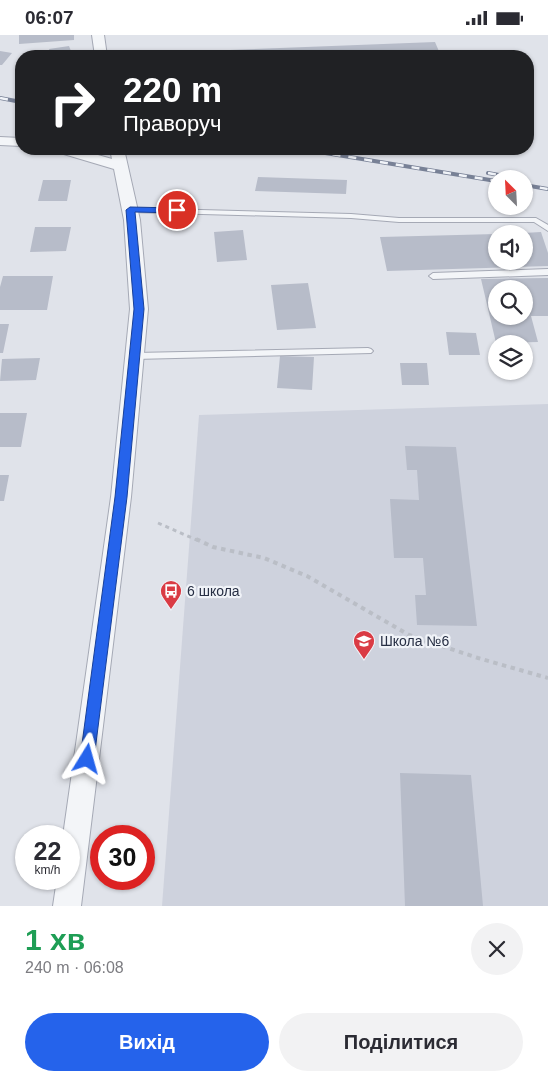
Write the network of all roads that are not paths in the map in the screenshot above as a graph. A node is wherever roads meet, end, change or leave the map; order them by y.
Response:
1 (98, 35) edge
2 (101, 50) edge
3 (0, 141) edge
4 (15, 141) edge
5 (105, 155) edge
6 (119, 157) edge
7 (130, 210) junction
8 (548, 229) edge
9 (548, 272) edge
10 (432, 276) dead end
11 (368, 351) dead end
12 (135, 356) junction
13 (67, 906) edge

1 - 2 street
3 - 4 street
5 - 6 street
6 - 7 street
7 - 8 lane
7 - 12 street
9 - 10 lane
11 - 12 lane
12 - 13 street

